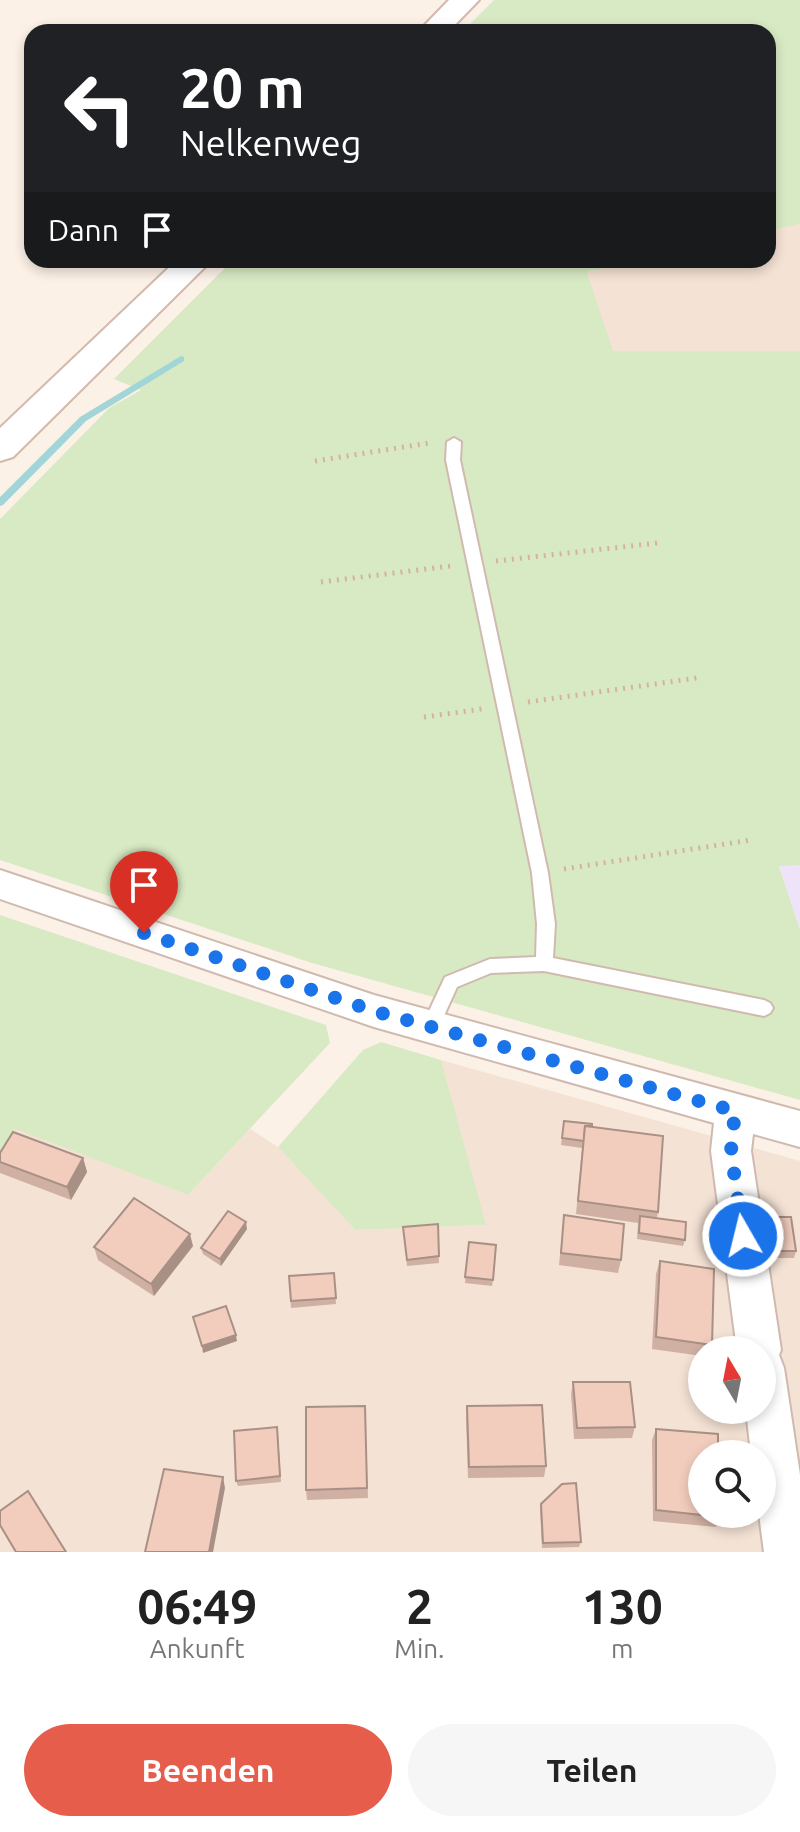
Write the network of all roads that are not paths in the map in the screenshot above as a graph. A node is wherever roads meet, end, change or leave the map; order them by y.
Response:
1 (465, 0) edge
2 (440, 24) edge
3 (188, 268) edge
4 (454, 442) road end
5 (0, 449) edge
6 (0, 884) edge
7 (544, 964) junction
8 (764, 1008) dead end
9 (431, 1026) junction
10 (735, 1111) junction
11 (800, 1129) edge
12 (757, 1336) edge
13 (770, 1424) edge
14 (788, 1552) edge

1 - 2 main road
3 - 5 main road
4 - 7 lane
6 - 9 street
7 - 8 lane
7 - 9 lane
9 - 10 street
10 - 11 street
10 - 12 street
13 - 14 street

